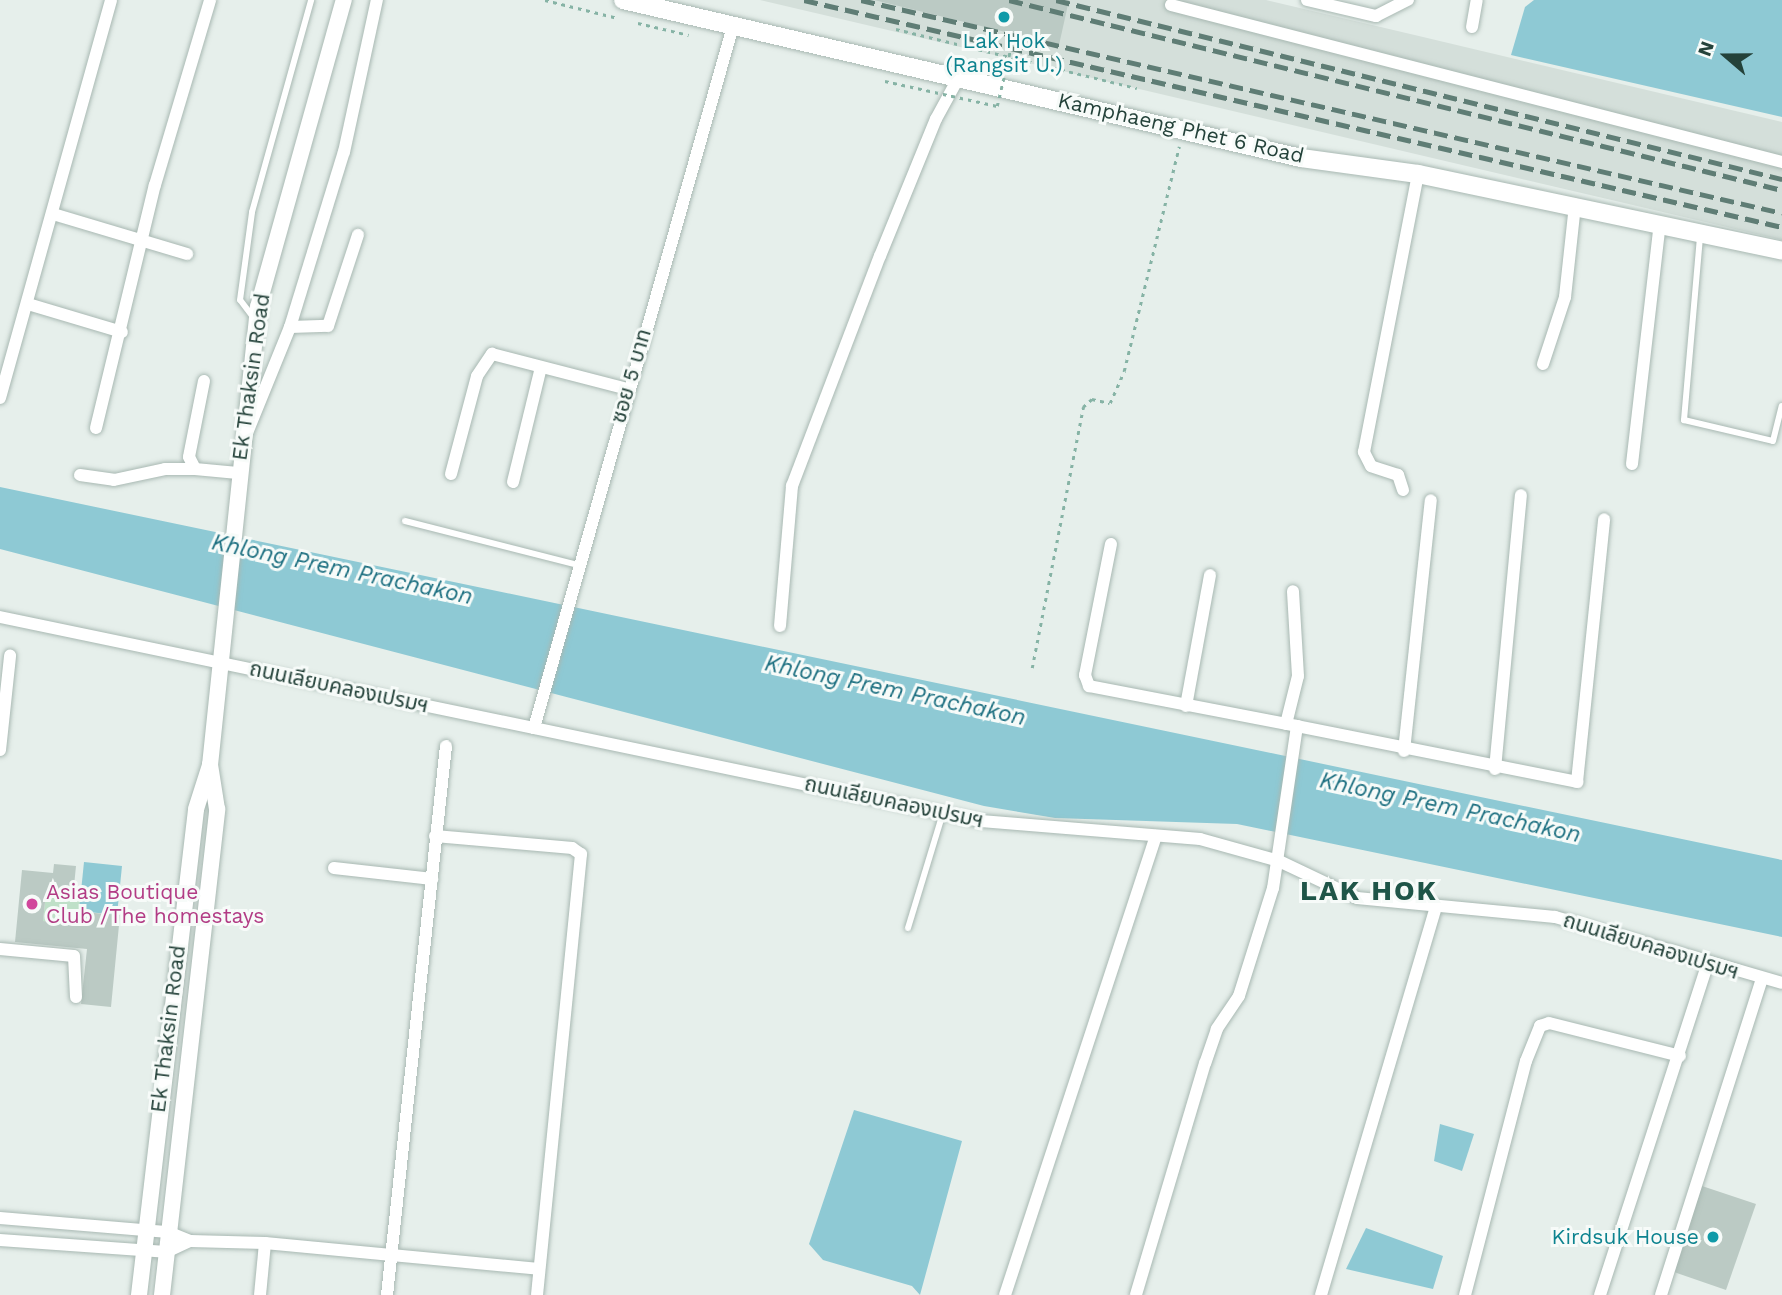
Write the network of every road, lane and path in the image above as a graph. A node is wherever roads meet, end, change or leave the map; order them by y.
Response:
1 (110, 0) edge
2 (210, 0) edge
3 (311, 0) edge
4 (344, 0) edge
5 (377, 0) edge
6 (545, 0) edge
7 (565, 0) edge
8 (623, 0) edge
9 (1307, 0) edge
10 (1408, 0) edge
11 (1477, 0) edge
12 (1171, 5) dead end
13 (733, 26) junction
14 (1472, 27) dead end
15 (896, 29) dead end
16 (1014, 34) dead end
17 (1009, 57) junction
18 (960, 75) junction
19 (885, 81) dead end
20 (1137, 88) dead end
21 (1183, 130) junction
22 (1782, 162) edge
23 (1418, 174) junction
24 (1575, 205) junction
25 (53, 214) junction
26 (1660, 223) junction
27 (1701, 232) junction
28 (358, 235) dead end
29 (142, 238) junction
30 (1782, 251) edge
31 (187, 254) dead end
32 (28, 304) junction
33 (256, 322) junction
34 (290, 327) junction
35 (122, 332) junction
36 (1543, 364) dead end
37 (541, 367) junction
38 (204, 381) dead end
39 (626, 389) junction
40 (0, 398) edge
41 (1782, 406) edge
42 (96, 428) dead end
43 (241, 446) junction
44 (1632, 464) dead end
45 (195, 469) junction
46 (238, 473) junction
47 (451, 474) dead end
48 (80, 475) dead end
49 (513, 482) dead end
50 (1403, 490) dead end
51 (1521, 495) dead end
52 (1431, 500) dead end
53 (1604, 519) dead end
54 (405, 521) dead end
55 (1111, 544) dead end
56 (577, 565) junction
57 (1210, 575) dead end
58 (1293, 591) dead end
59 (0, 617) edge
60 (780, 626) dead end
61 (10, 656) dead end
62 (221, 661) junction
63 (1032, 668) dead end
64 (1186, 706) junction
65 (534, 728) junction
66 (1293, 729) junction
67 (446, 746) dead end
68 (0, 750) edge
69 (1404, 751) junction
70 (210, 765) junction
71 (1495, 769) junction
72 (943, 812) junction
73 (435, 836) junction
74 (1156, 836) junction
75 (1279, 861) junction
76 (334, 868) dead end
77 (432, 879) junction
78 (1435, 909) junction
79 (908, 929) dead end
80 (0, 949) edge
81 (1707, 965) junction
82 (1762, 979) junction
83 (1782, 983) edge
84 (76, 997) dead end
85 (1680, 1056) junction
86 (0, 1218) edge
87 (146, 1232) junction
88 (169, 1232) junction
89 (0, 1240) edge
90 (190, 1241) junction
91 (265, 1242) junction
92 (144, 1251) junction
93 (166, 1252) junction
94 (391, 1254) junction
95 (539, 1269) junction
96 (139, 1295) edge
97 (162, 1295) edge
98 (260, 1295) edge
99 (387, 1295) edge
100 (537, 1295) edge
101 (1005, 1295) edge
102 (1136, 1295) edge
103 (1321, 1295) edge
104 (1465, 1295) edge
105 (1600, 1295) edge
106 (1661, 1295) edge

1 - 25 street
2 - 29 street
3 - 33 lane
4 - 33 street, Ek Thaksin Road
5 - 34 street
6 - 7 path
8 - 13 main road, Kamphaeng Phet 6 Road
9 - 10 street
11 - 14 street
12 - 22 street
13 - 18 main road, Kamphaeng Phet 6 Road
13 - 39 street, ซอย 5 บาท
15 - 17 path
16 - 17 path, bridge
17 - 19 path, bridge
17 - 20 path
18 - 21 main road, Kamphaeng Phet 6 Road
18 - 60 street
21 - 23 main road, Kamphaeng Phet 6 Road
21 - 63 path
23 - 24 main road, Kamphaeng Phet 6 Road
23 - 50 street
24 - 26 main road, Kamphaeng Phet 6 Road
24 - 36 street
25 - 29 street
25 - 32 street
26 - 27 main road, Kamphaeng Phet 6 Road
26 - 44 street
27 - 30 main road, Kamphaeng Phet 6 Road
27 - 41 lane
28 - 34 street
29 - 31 street
29 - 35 street
32 - 35 street
32 - 40 street
33 - 43 street, Ek Thaksin Road
34 - 43 street
35 - 42 street
37 - 39 street
37 - 47 street
37 - 49 street
38 - 45 street
39 - 56 street, ซอย 5 บาท
43 - 46 street, Ek Thaksin Road
45 - 46 street
45 - 48 street
46 - 62 street, Ek Thaksin Road
51 - 71 street
52 - 69 street
53 - 71 street
54 - 56 lane
55 - 64 street
56 - 65 street, ซอย 5 บาท
57 - 64 street
58 - 66 street
59 - 62 street, ถนนเลียบคลองเปรมฯ
61 - 68 street
62 - 65 street, ถนนเลียบคลองเปรมฯ
62 - 70 street, Ek Thaksin Road
64 - 66 street
65 - 72 street, ถนนเลียบคลองเปรมฯ
66 - 69 street
66 - 75 street
67 - 73 street
69 - 71 street
70 - 87 street, Ek Thaksin Road
70 - 88 street, Ek Thaksin Road
72 - 74 street, ถนนเลียบคลองเปรมฯ
72 - 79 lane
73 - 77 street
73 - 95 street
74 - 75 street, ถนนเลียบคลองเปรมฯ
74 - 101 street
75 - 78 street, ถนนเลียบคลองเปรมฯ
75 - 102 street
76 - 77 street
77 - 94 street
78 - 81 street, ถนนเลียบคลองเปรมฯ
78 - 103 street
80 - 84 street
81 - 82 street, ถนนเลียบคลองเปรมฯ
81 - 85 street
82 - 83 street, ถนนเลียบคลองเปรมฯ
82 - 106 street
85 - 104 street
85 - 105 street
86 - 87 street
87 - 88 street
87 - 92 street, Ek Thaksin Road
88 - 90 street
88 - 93 street, Ek Thaksin Road
89 - 92 street
90 - 91 street
90 - 93 street
91 - 94 street
91 - 98 street
92 - 93 street
92 - 96 street, Ek Thaksin Road
93 - 97 street, Ek Thaksin Road
94 - 95 street
94 - 99 street
95 - 100 street

